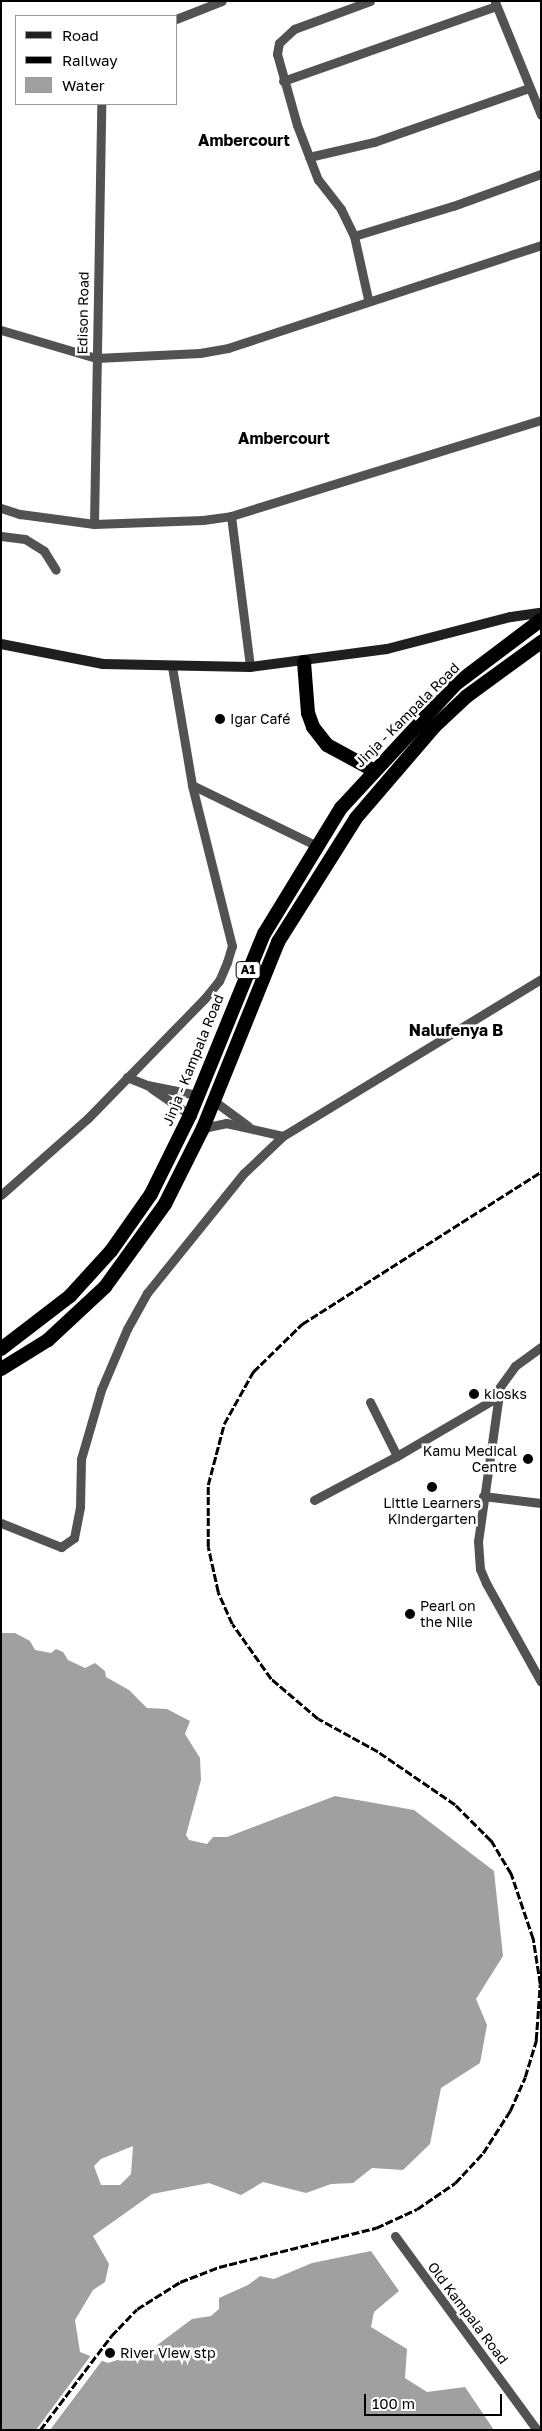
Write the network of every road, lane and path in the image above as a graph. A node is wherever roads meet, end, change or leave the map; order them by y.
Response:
1 (222, 1) edge
2 (370, 1) edge
3 (495, 3) edge
4 (178, 19) edge
5 (283, 81) junction
6 (529, 88) junction
7 (100, 105) edge
8 (541, 115) edge
9 (309, 157) junction
10 (541, 174) edge
11 (354, 236) junction
12 (541, 245) edge
13 (368, 299) junction
14 (1, 330) edge
15 (96, 358) junction
16 (541, 420) edge
17 (1, 508) edge
18 (231, 516) junction
19 (94, 524) junction
20 (1, 536) edge
21 (56, 570) dead end
22 (541, 613) edge
23 (541, 620) edge
24 (541, 642) edge
25 (1, 644) edge
26 (304, 662) junction
27 (172, 667) junction
28 (250, 668) junction
29 (373, 770) junction
30 (192, 785) junction
31 (316, 845) junction
32 (541, 978) edge
33 (127, 1077) junction
34 (147, 1085) junction
35 (197, 1095) junction
36 (214, 1101) junction
37 (190, 1115) junction
38 (203, 1128) junction
39 (254, 1130) junction
40 (283, 1136) junction
41 (1, 1195) edge
42 (541, 1346) edge
43 (1, 1349) edge
44 (1, 1369) edge
45 (498, 1397) junction
46 (370, 1402) dead end
47 (397, 1456) junction
48 (482, 1496) junction
49 (314, 1500) dead end
50 (541, 1503) edge
51 (1, 1523) edge
52 (541, 1682) edge
53 (395, 2236) dead end
54 (537, 2430) edge

1 - 4 street
2 - 5 street
3 - 5 street
3 - 6 street
5 - 9 street
6 - 8 street
6 - 9 street
7 - 15 street, Edison Road
9 - 11 street
10 - 11 street
11 - 13 street
12 - 13 street
13 - 15 street
14 - 15 street
15 - 19 street, Edison Road
16 - 18 street
17 - 19 street
18 - 19 street
18 - 28 street
20 - 21 street
22 - 26 main road
23 - 29 highway, Jinja - Kampala Road / A1
24 - 36 highway, Jinja - Kampala Road / A1
25 - 27 main road
26 - 28 main road
26 - 29 highway
27 - 28 main road
27 - 30 street
29 - 31 highway, Jinja - Kampala Road / A1
30 - 31 street
30 - 33 street
31 - 35 highway, Jinja - Kampala Road / A1
32 - 40 street
33 - 34 street
33 - 41 street
34 - 35 street
34 - 37 street
35 - 37 highway, Jinja - Kampala Road / A1
36 - 38 highway, Jinja - Kampala Road / A1
36 - 39 street
37 - 43 highway, Jinja - Kampala Road / A1
38 - 39 street
38 - 44 highway, Jinja - Kampala Road / A1
39 - 40 street
40 - 51 street
42 - 45 street
45 - 47 street
45 - 48 street
46 - 47 street
47 - 49 street
48 - 50 street
48 - 52 street
53 - 54 street, Old Kampala Road

